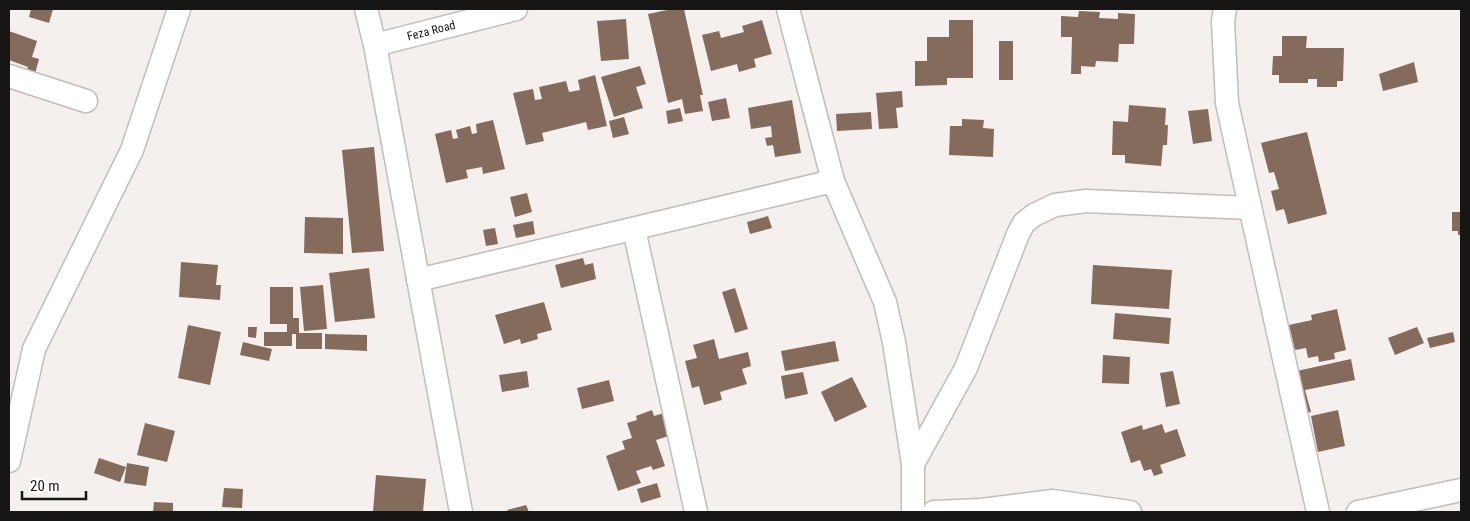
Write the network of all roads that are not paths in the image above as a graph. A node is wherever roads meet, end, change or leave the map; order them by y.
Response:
1 (178, 9) edge
2 (366, 9) edge
3 (516, 9) edge
4 (788, 9) edge
5 (1225, 9) edge
6 (375, 45) junction
7 (9, 76) edge
8 (86, 101) dead end
9 (833, 181) junction
10 (1250, 208) junction
11 (634, 229) junction
12 (418, 280) junction
13 (9, 461) edge
14 (913, 464) junction
15 (1461, 490) edge
16 (461, 512) edge
17 (696, 512) edge
18 (913, 512) edge
19 (934, 512) edge
20 (1130, 512) edge
21 (1318, 512) edge
22 (1358, 512) edge

1 - 13 street
2 - 6 street
3 - 6 street, Feza Road
4 - 9 street
5 - 10 street
6 - 12 street
7 - 8 street
9 - 11 street
9 - 14 street
10 - 14 street
10 - 21 street
11 - 12 street
11 - 17 street
12 - 16 street
14 - 18 street
15 - 22 street
19 - 20 street

